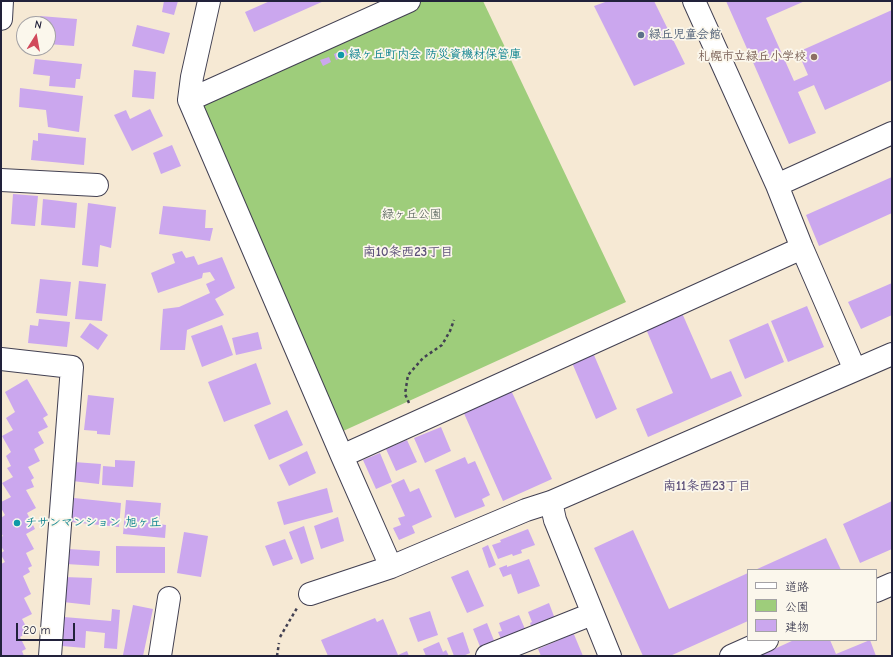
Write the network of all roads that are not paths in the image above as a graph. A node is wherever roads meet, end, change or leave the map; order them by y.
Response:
1 (209, 1) edge
2 (409, 1) edge
3 (694, 1) edge
4 (189, 100) junction
5 (892, 132) edge
6 (1, 180) edge
7 (96, 185) dead end
8 (776, 185) junction
9 (802, 248) junction
10 (892, 354) edge
11 (1, 359) edge
12 (855, 370) junction
13 (342, 456) junction
14 (551, 502) junction
15 (391, 567) junction
16 (892, 584) edge
17 (877, 591) edge
18 (169, 598) dead end
19 (304, 599) road end
20 (592, 614) junction
21 (765, 641) edge
22 (50, 656) edge
23 (160, 656) edge
24 (487, 656) edge
25 (610, 656) edge
26 (731, 656) edge

1 - 4 street
2 - 4 street
3 - 8 street
4 - 13 street
5 - 8 street
6 - 7 street
8 - 9 street
9 - 12 street
9 - 13 street
10 - 12 street
11 - 22 street
12 - 14 street
13 - 15 street
14 - 15 street
14 - 20 street
15 - 19 street
16 - 17 street
18 - 23 street
20 - 24 street
20 - 25 street
21 - 26 street

